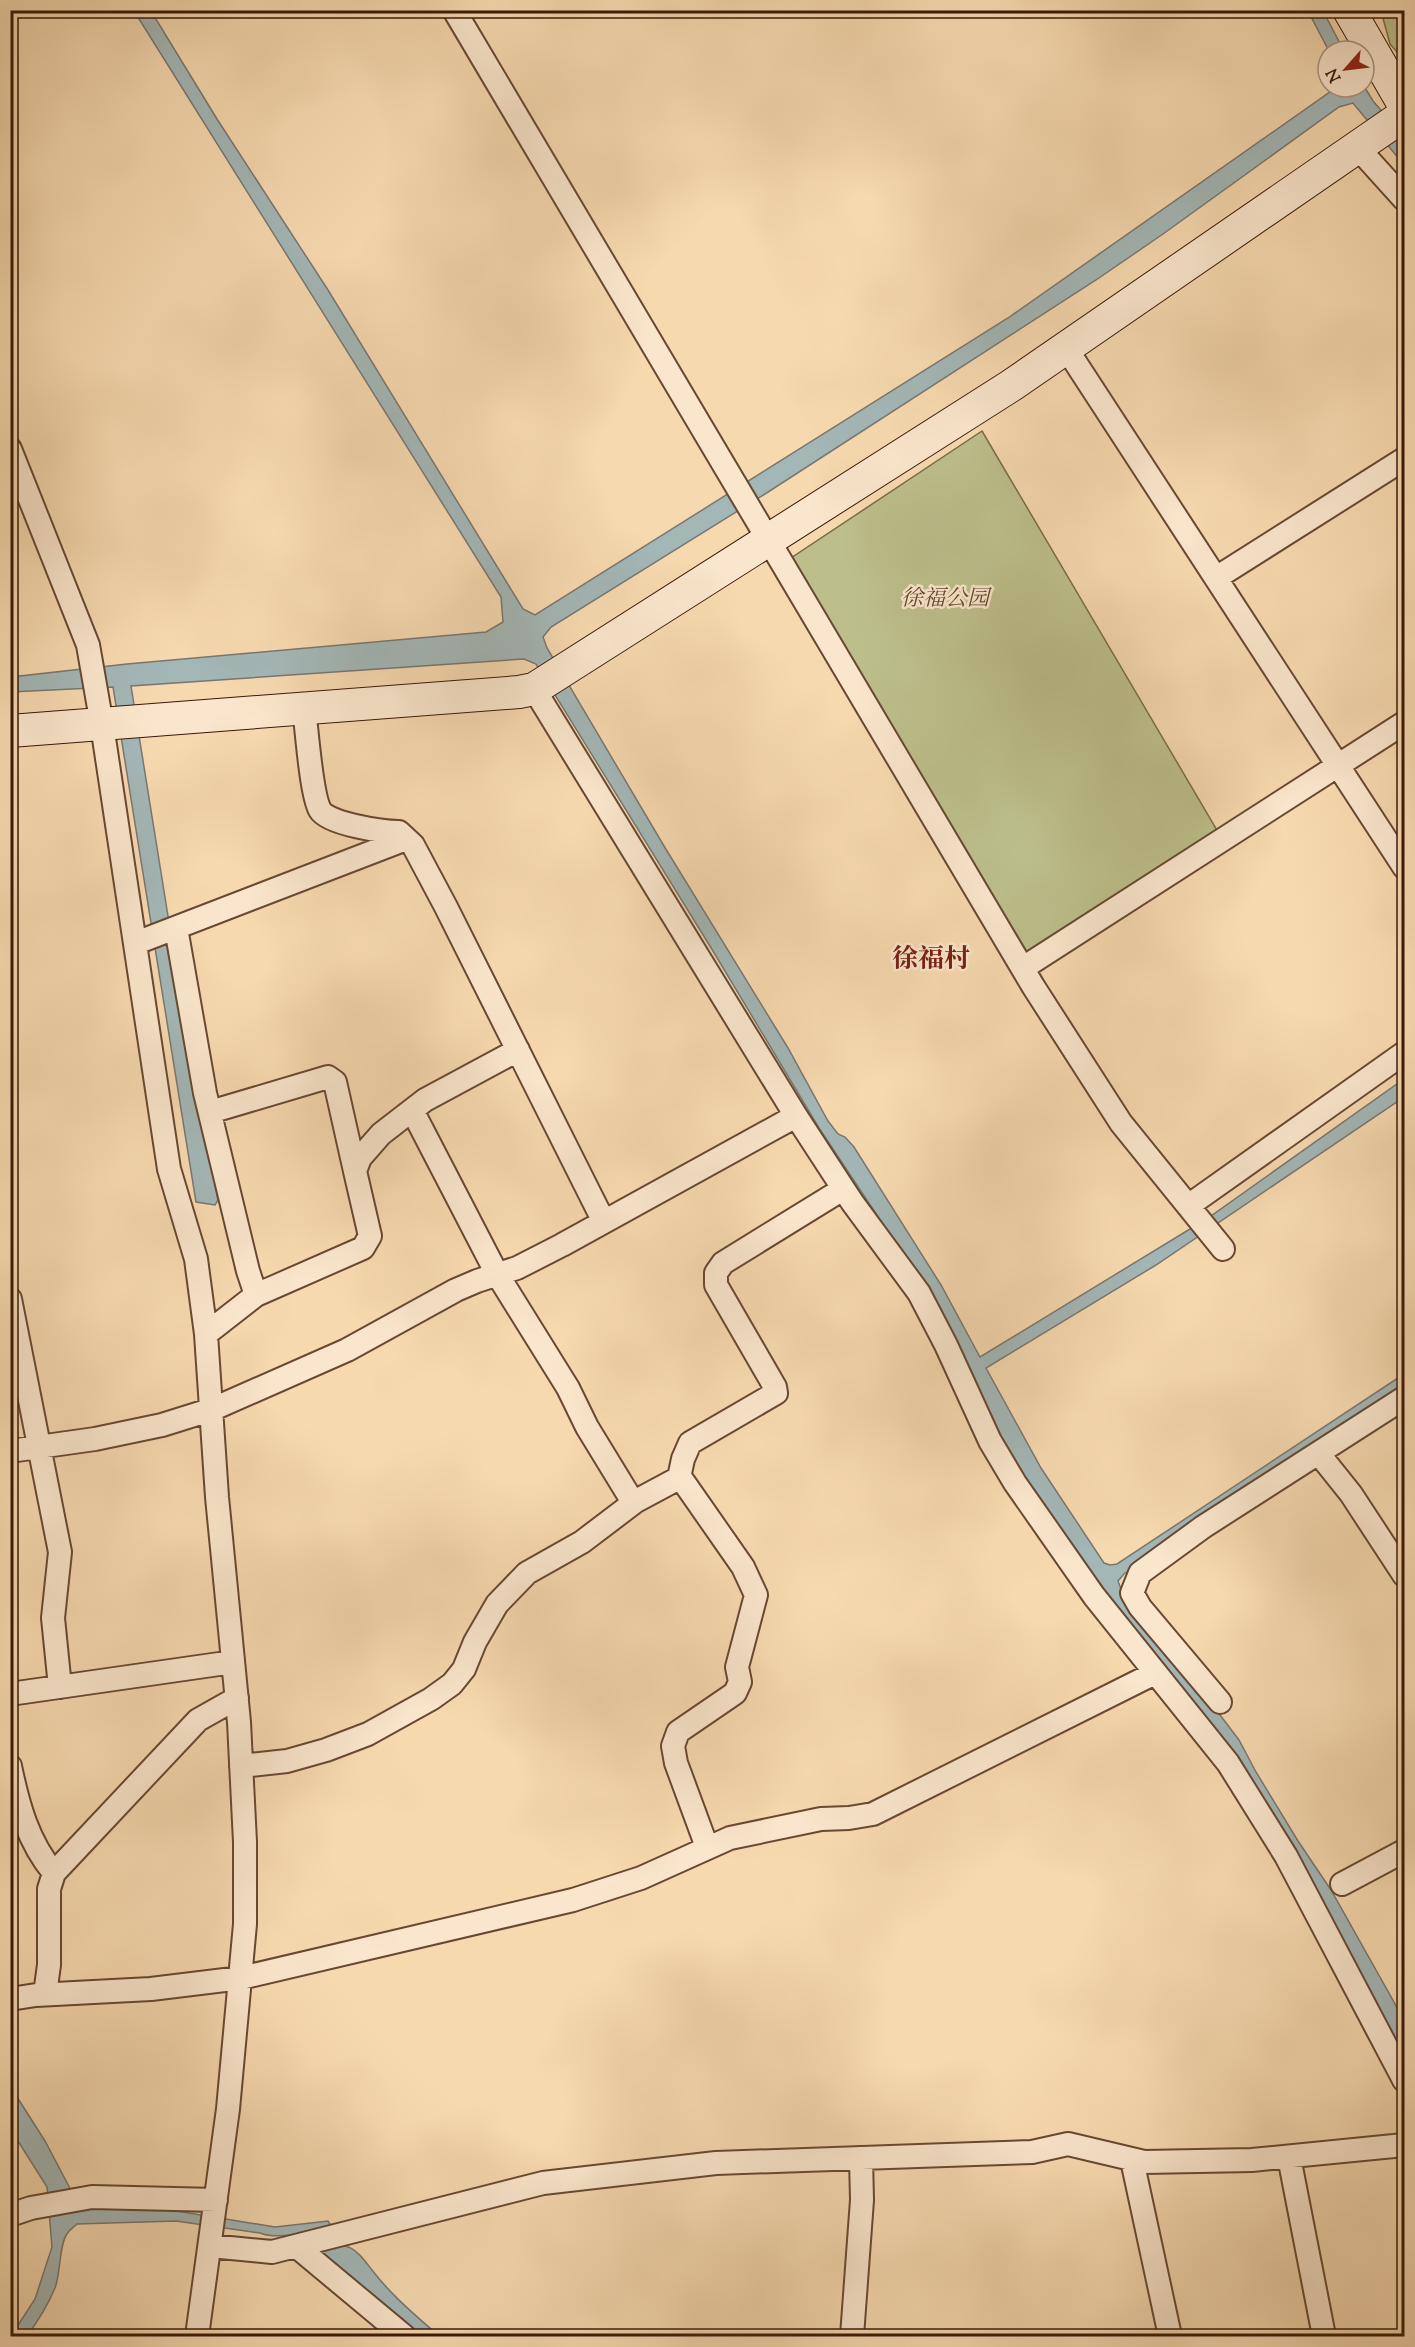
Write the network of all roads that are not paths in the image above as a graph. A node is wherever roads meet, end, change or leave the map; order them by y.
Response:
1 (453, 10) edge
2 (1349, 10) edge
3 (1404, 105) edge
4 (1404, 115) edge
5 (1358, 147) junction
6 (1404, 199) edge
7 (1066, 348) junction
8 (10, 449) edge
9 (1404, 459) edge
10 (769, 539) junction
11 (1216, 578) junction
12 (534, 688) junction
13 (304, 709) junction
14 (1404, 723) edge
15 (102, 725) junction
16 (10, 731) edge
17 (1338, 765) junction
18 (406, 838) junction
19 (1404, 867) edge
20 (176, 928) junction
21 (136, 943) junction
22 (1023, 968) junction
23 (518, 1050) junction
24 (1404, 1053) edge
25 (412, 1110) junction
26 (210, 1112) junction
27 (796, 1116) junction
28 (355, 1171) junction
29 (843, 1189) junction
30 (1188, 1206) junction
31 (604, 1222) junction
32 (1223, 1250) dead end
33 (497, 1274) junction
34 (256, 1295) junction
35 (10, 1299) edge
36 (206, 1334) junction
37 (1404, 1398) edge
38 (213, 1409) junction
39 (40, 1447) junction
40 (10, 1452) edge
41 (1319, 1454) junction
42 (679, 1478) junction
43 (636, 1501) junction
44 (1404, 1575) edge
45 (233, 1662) junction
46 (1155, 1672) junction
47 (60, 1686) junction
48 (10, 1694) edge
49 (237, 1698) junction
50 (1220, 1702) dead end
51 (10, 1766) edge
52 (241, 1766) junction
53 (16, 1814) edge
54 (707, 1847) junction
55 (1404, 1851) edge
56 (54, 1872) junction
57 (1342, 1884) dead end
58 (241, 1978) junction
59 (45, 1994) junction
60 (10, 1999) edge
61 (1404, 2080) edge
62 (1404, 2145) edge
63 (1289, 2157) junction
64 (861, 2158) junction
65 (1132, 2160) junction
66 (216, 2200) junction
67 (10, 2215) edge
68 (210, 2246) junction
69 (296, 2246) junction
70 (197, 2337) edge
71 (404, 2337) edge
72 (852, 2337) edge
73 (1170, 2337) edge
74 (1324, 2337) edge

1 - 10 street
2 - 3 street
4 - 5 street
5 - 6 street
5 - 7 street
7 - 10 street
7 - 11 street
8 - 15 street
9 - 11 street
10 - 12 street
10 - 22 street
11 - 17 street
12 - 13 street
12 - 27 street
13 - 15 street
13 - 18 street
14 - 17 street
15 - 16 street
15 - 21 street
17 - 19 street
17 - 22 street
18 - 20 street
18 - 23 street
20 - 21 street
20 - 26 street
21 - 36 street
22 - 30 street
23 - 25 street
23 - 31 street
24 - 30 street
25 - 28 street
25 - 33 street
26 - 28 street
26 - 34 street
27 - 29 street
27 - 31 street
28 - 34 street
29 - 42 street
29 - 46 street
30 - 32 street
31 - 33 street
33 - 38 street
33 - 43 street
34 - 36 street
35 - 39 street
36 - 38 street
37 - 41 street
38 - 39 street
38 - 45 street
39 - 40 street
39 - 47 street
41 - 44 street
41 - 50 street
42 - 43 street
42 - 54 street
43 - 52 street
45 - 47 street
45 - 49 street
46 - 54 street
46 - 61 street
47 - 48 street
49 - 52 street
49 - 56 street
51 - 53 street
52 - 58 street
53 - 56 street
54 - 58 street
55 - 57 street
56 - 59 street
58 - 59 street
58 - 66 street
59 - 60 street
62 - 63 street
63 - 65 street
63 - 74 street
64 - 65 street
64 - 69 street
64 - 72 street
65 - 73 street
66 - 67 street
66 - 68 street
68 - 69 street
68 - 70 street
69 - 71 street

